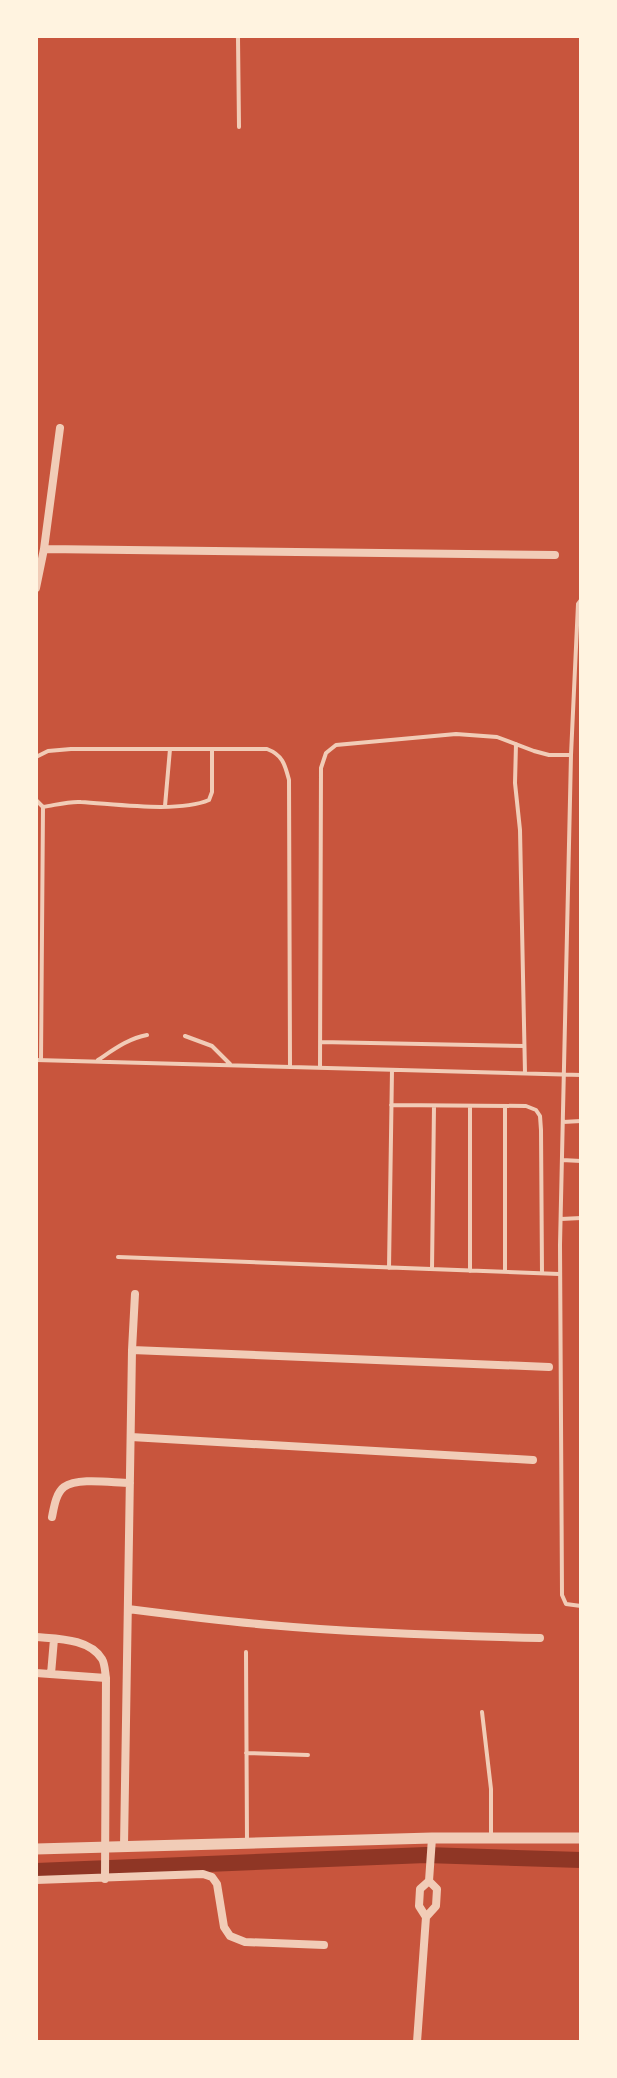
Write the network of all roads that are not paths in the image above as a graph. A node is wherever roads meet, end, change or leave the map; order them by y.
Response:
1 (237, 36) edge
2 (239, 127) dead end
3 (60, 428) dead end
4 (40, 549) edge
5 (555, 555) dead end
6 (36, 588) edge
7 (581, 600) edge
8 (516, 744) junction
9 (170, 749) junction
10 (212, 749) junction
11 (571, 755) junction
12 (36, 757) edge
13 (36, 800) edge
14 (165, 806) junction
15 (43, 807) junction
16 (147, 1035) dead end
17 (185, 1036) dead end
18 (320, 1042) junction
19 (524, 1046) junction
20 (38, 1060) edge
21 (96, 1061) junction
22 (231, 1065) junction
23 (290, 1066) junction
24 (320, 1067) junction
25 (392, 1069) junction
26 (525, 1073) junction
27 (564, 1075) junction
28 (581, 1075) edge
29 (391, 1105) junction
30 (434, 1106) junction
31 (470, 1106) junction
32 (505, 1106) junction
33 (581, 1121) edge
34 (563, 1122) junction
35 (562, 1160) junction
36 (581, 1161) edge
37 (581, 1218) edge
38 (561, 1219) junction
39 (118, 1257) dead end
40 (389, 1268) junction
41 (432, 1269) junction
42 (470, 1271) junction
43 (505, 1272) junction
44 (542, 1274) junction
45 (560, 1274) junction
46 (135, 1294) dead end
47 (132, 1350) junction
48 (549, 1367) dead end
49 (131, 1437) junction
50 (533, 1460) dead end
51 (130, 1483) junction
52 (52, 1517) dead end
53 (581, 1606) edge
54 (128, 1609) junction
55 (36, 1637) edge
56 (540, 1638) dead end
57 (54, 1639) junction
58 (246, 1652) dead end
59 (36, 1673) edge
60 (51, 1674) junction
61 (106, 1678) junction
62 (482, 1712) dead end
63 (246, 1753) junction
64 (308, 1755) dead end
65 (491, 1838) junction
66 (581, 1838) edge
67 (432, 1842) junction
68 (247, 1843) junction
69 (124, 1846) junction
70 (36, 1849) edge
71 (104, 1856) junction
72 (105, 1879) junction
73 (36, 1880) edge
74 (429, 1881) junction
75 (426, 1917) junction
76 (324, 1945) dead end
77 (417, 2042) edge

1 - 2 lane
3 - 4 street
4 - 5 street
4 - 6 street
7 - 11 lane
8 - 11 lane
8 - 18 lane
8 - 19 lane
9 - 10 lane
9 - 12 lane
9 - 14 lane
10 - 14 lane
10 - 23 lane
11 - 27 lane
13 - 15 lane
14 - 15 lane
15 - 20 lane
16 - 21 lane
17 - 22 lane
18 - 19 lane
18 - 24 lane
19 - 26 lane
20 - 21 lane
21 - 22 lane
22 - 23 lane
23 - 24 lane
24 - 25 lane
25 - 26 lane
25 - 29 lane
26 - 27 lane
27 - 28 lane
27 - 34 lane
29 - 30 lane
29 - 40 lane
30 - 31 lane
30 - 41 lane
31 - 32 lane
31 - 42 lane
32 - 43 lane
32 - 44 lane
33 - 34 lane
34 - 35 lane
35 - 36 lane
35 - 38 lane
37 - 38 lane
38 - 45 lane
39 - 40 lane
40 - 41 lane
41 - 42 lane
42 - 43 lane
43 - 44 lane
44 - 45 lane
45 - 53 lane
46 - 47 street
47 - 48 street
47 - 49 street
49 - 50 street
49 - 51 street
51 - 52 street
51 - 54 street
54 - 56 street
54 - 69 street
55 - 57 street
57 - 60 street
57 - 61 street
58 - 63 lane
59 - 60 street
60 - 61 street
61 - 71 street
62 - 65 lane
63 - 64 lane
63 - 68 lane
65 - 66 street
65 - 67 street
67 - 68 street
67 - 74 street
68 - 69 street
69 - 71 street
70 - 71 street
71 - 72 street
72 - 73 street
72 - 76 street
74 - 75 street
74 - 75 street
75 - 77 street

